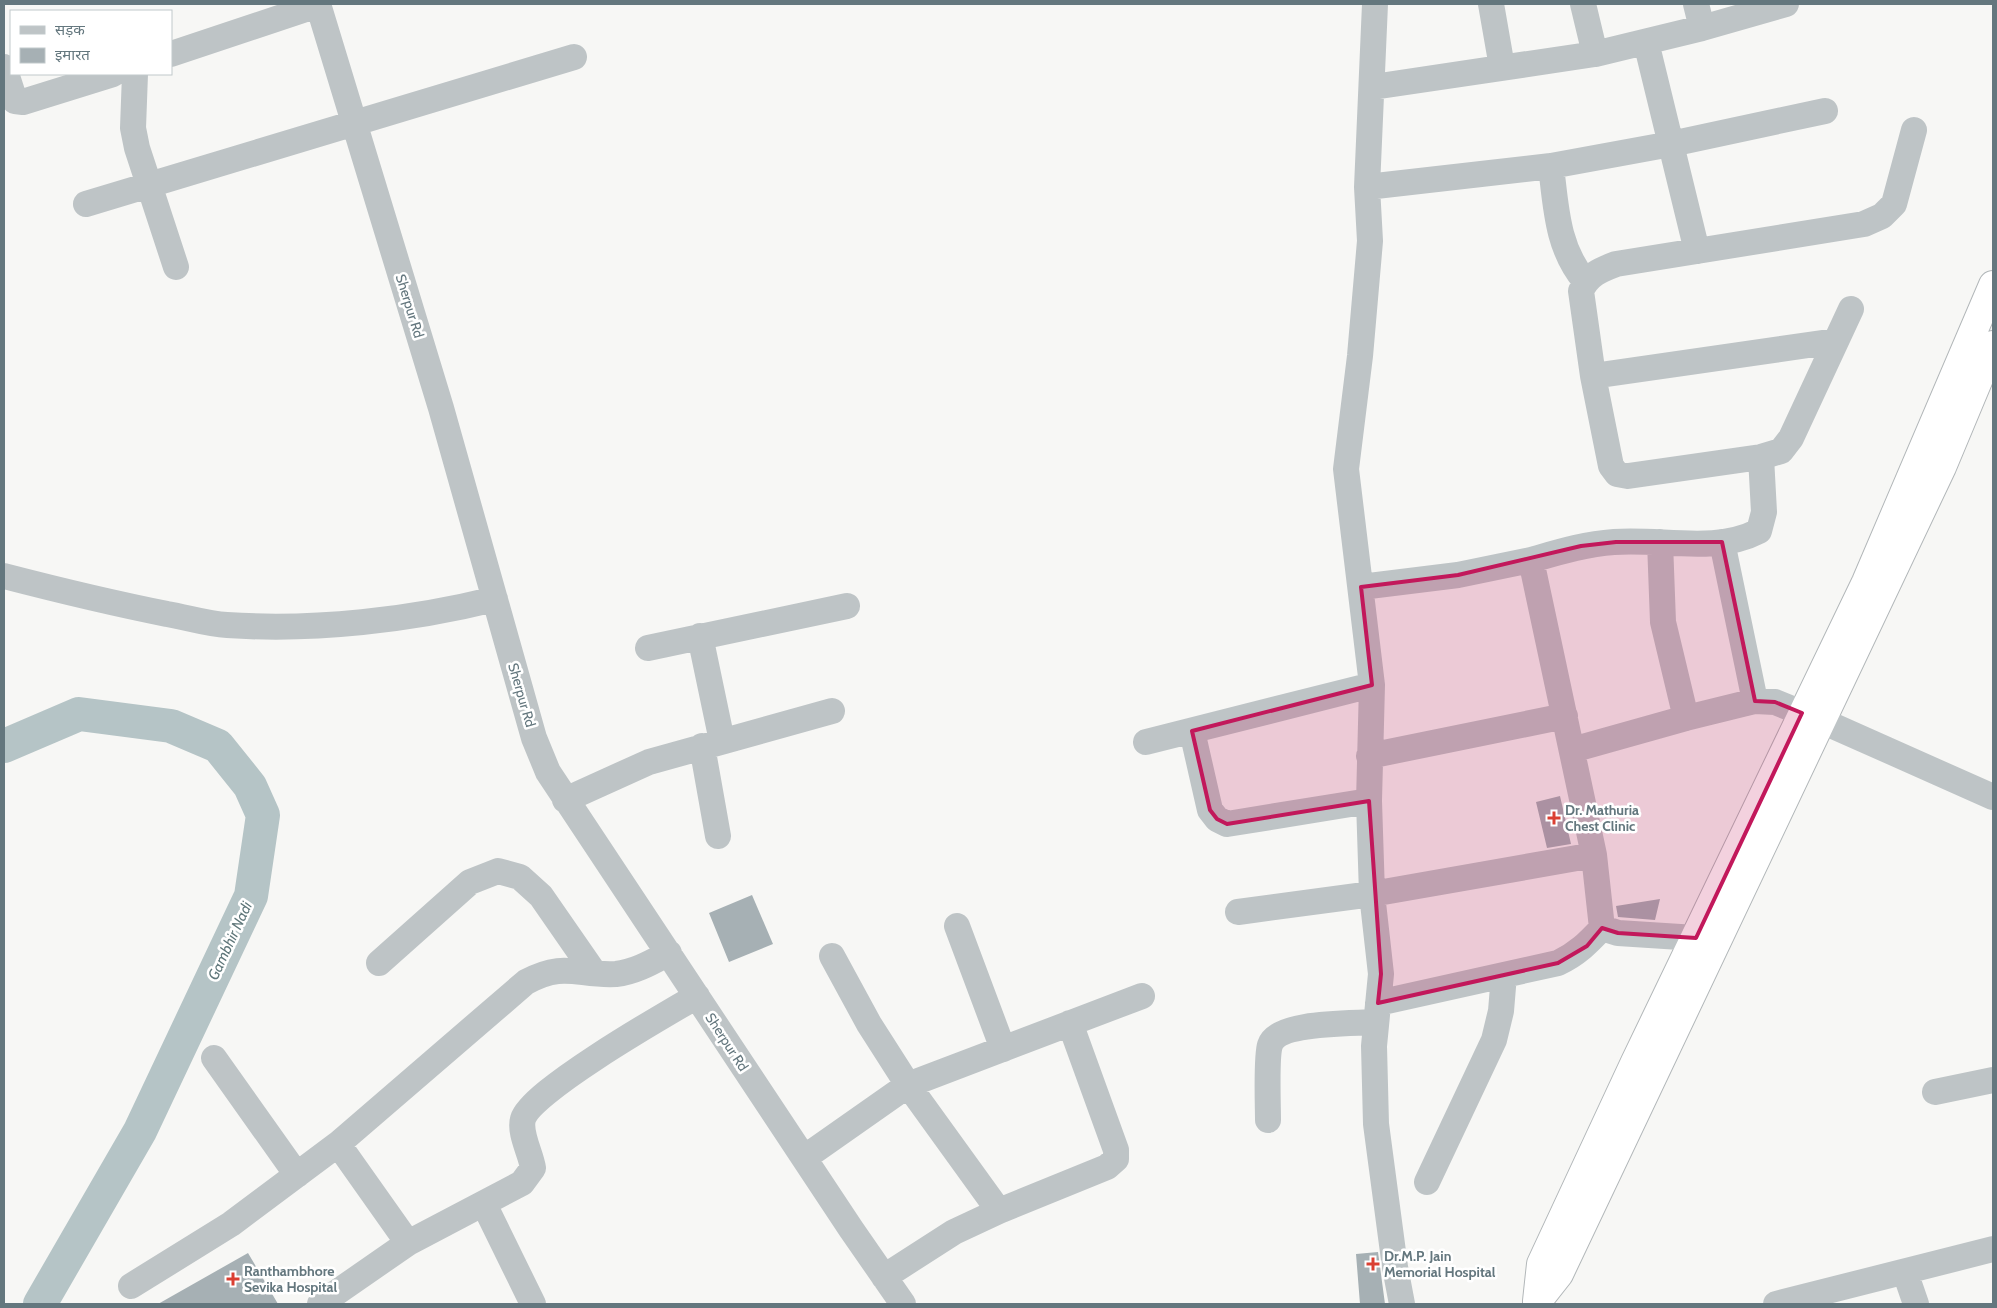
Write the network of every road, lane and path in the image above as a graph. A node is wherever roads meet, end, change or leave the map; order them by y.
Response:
1 (1375, 4) edge
2 (1491, 4) edge
3 (1583, 4) edge
4 (1786, 4) edge
5 (318, 5) edge
6 (1699, 16) edge
7 (1646, 42) junction
8 (172, 54) edge
9 (1595, 54) junction
10 (574, 57) dead end
11 (4, 67) edge
12 (1502, 68) junction
13 (110, 75) edge
14 (135, 75) edge
15 (1373, 87) junction
16 (1825, 110) dead end
17 (353, 122) junction
18 (1914, 130) dead end
19 (1671, 144) junction
20 (1551, 166) junction
21 (148, 185) junction
22 (1367, 187) junction
23 (86, 204) dead end
24 (1697, 251) junction
25 (176, 267) dead end
26 (1586, 280) junction
27 (1993, 285) edge
28 (1851, 309) dead end
29 (1836, 341) junction
30 (1993, 345) edge
31 (1593, 376) junction
32 (1761, 457) junction
33 (1660, 542) junction
34 (1722, 542) junction
35 (1531, 560) junction
36 (4, 576) edge
37 (1361, 587) junction
38 (495, 599) junction
39 (847, 606) dead end
40 (700, 636) junction
41 (648, 648) dead end
42 (1372, 685) junction
43 (1755, 701) junction
44 (832, 711) dead end
45 (1565, 716) junction
46 (1812, 717) junction
47 (1686, 718) junction
48 (1192, 731) junction
49 (1146, 742) dead end
50 (712, 744) junction
51 (1572, 750) junction
52 (1369, 756) junction
53 (1993, 797) edge
54 (565, 800) junction
55 (1368, 801) junction
56 (718, 836) dead end
57 (1594, 855) junction
58 (1372, 894) junction
59 (1238, 912) dead end
60 (957, 926) dead end
61 (1602, 928) junction
62 (1696, 938) junction
63 (669, 953) junction
64 (832, 956) dead end
65 (379, 963) dead end
66 (593, 972) junction
67 (1504, 975) junction
68 (697, 996) junction
69 (1142, 996) dead end
70 (1377, 1013) junction
71 (1070, 1023) junction
72 (1003, 1049) junction
73 (214, 1058) dead end
74 (1993, 1080) edge
75 (908, 1085) junction
76 (1935, 1092) dead end
77 (1268, 1120) dead end
78 (338, 1144) junction
79 (804, 1158) junction
80 (297, 1175) junction
81 (1427, 1182) dead end
82 (484, 1204) junction
83 (999, 1211) junction
84 (408, 1243) junction
85 (1993, 1250) edge
86 (1905, 1272) junction
87 (884, 1277) junction
88 (131, 1286) dead end
89 (1843, 1296) edge
90 (1536, 1302) edge
91 (320, 1304) edge
92 (533, 1304) edge
93 (903, 1304) edge
94 (1402, 1304) edge
95 (1776, 1304) edge
96 (1916, 1304) edge

1 - 15 street
2 - 12 street
3 - 9 street
4 - 6 street
5 - 8 street
5 - 17 street, Sherpur Rd
6 - 7 street
7 - 9 street
7 - 19 street
9 - 12 street
10 - 17 street
11 - 13 street
12 - 15 street
14 - 21 street
15 - 22 street
16 - 19 street
17 - 21 street
17 - 38 street, Sherpur Rd
18 - 24 street
19 - 20 street
19 - 24 street
20 - 22 street
20 - 26 street
21 - 23 street
21 - 25 street
22 - 37 street
24 - 26 street
26 - 31 street
27 - 46 highway
28 - 29 street
29 - 31 street
29 - 32 street
30 - 46 highway
31 - 32 street
32 - 34 street
33 - 34 street
33 - 35 street
33 - 47 street
34 - 43 street
35 - 37 street
35 - 45 street
36 - 38 street
37 - 42 street
38 - 54 street, Sherpur Rd
39 - 40 street
40 - 41 street
40 - 50 street
42 - 48 street
42 - 52 street
43 - 46 street
43 - 47 street
44 - 50 street
45 - 51 street
45 - 52 street
46 - 53 street
46 - 62 highway
46 - 90 highway
47 - 51 street
48 - 49 street
48 - 55 street
50 - 54 street
50 - 56 street
51 - 57 street
52 - 55 street
54 - 63 street, Sherpur Rd
55 - 58 street
57 - 58 street
57 - 61 street
58 - 59 street
58 - 70 street
60 - 72 street
61 - 62 street
61 - 67 street
62 - 90 highway
63 - 66 street
63 - 68 street, Sherpur Rd
64 - 75 street
65 - 66 street
66 - 78 street
67 - 70 street
67 - 81 street
68 - 79 street, Sherpur Rd
68 - 82 street
69 - 71 street
70 - 77 street
70 - 94 street
71 - 72 street
71 - 83 street
72 - 75 street
73 - 80 street
74 - 76 street
75 - 79 street
75 - 83 street
78 - 80 street
78 - 84 street
79 - 87 street, Sherpur Rd
80 - 88 street
82 - 84 street
82 - 92 street
83 - 87 street
84 - 91 street
85 - 86 street
86 - 89 street
86 - 96 street
87 - 93 street, Sherpur Rd
89 - 95 street

